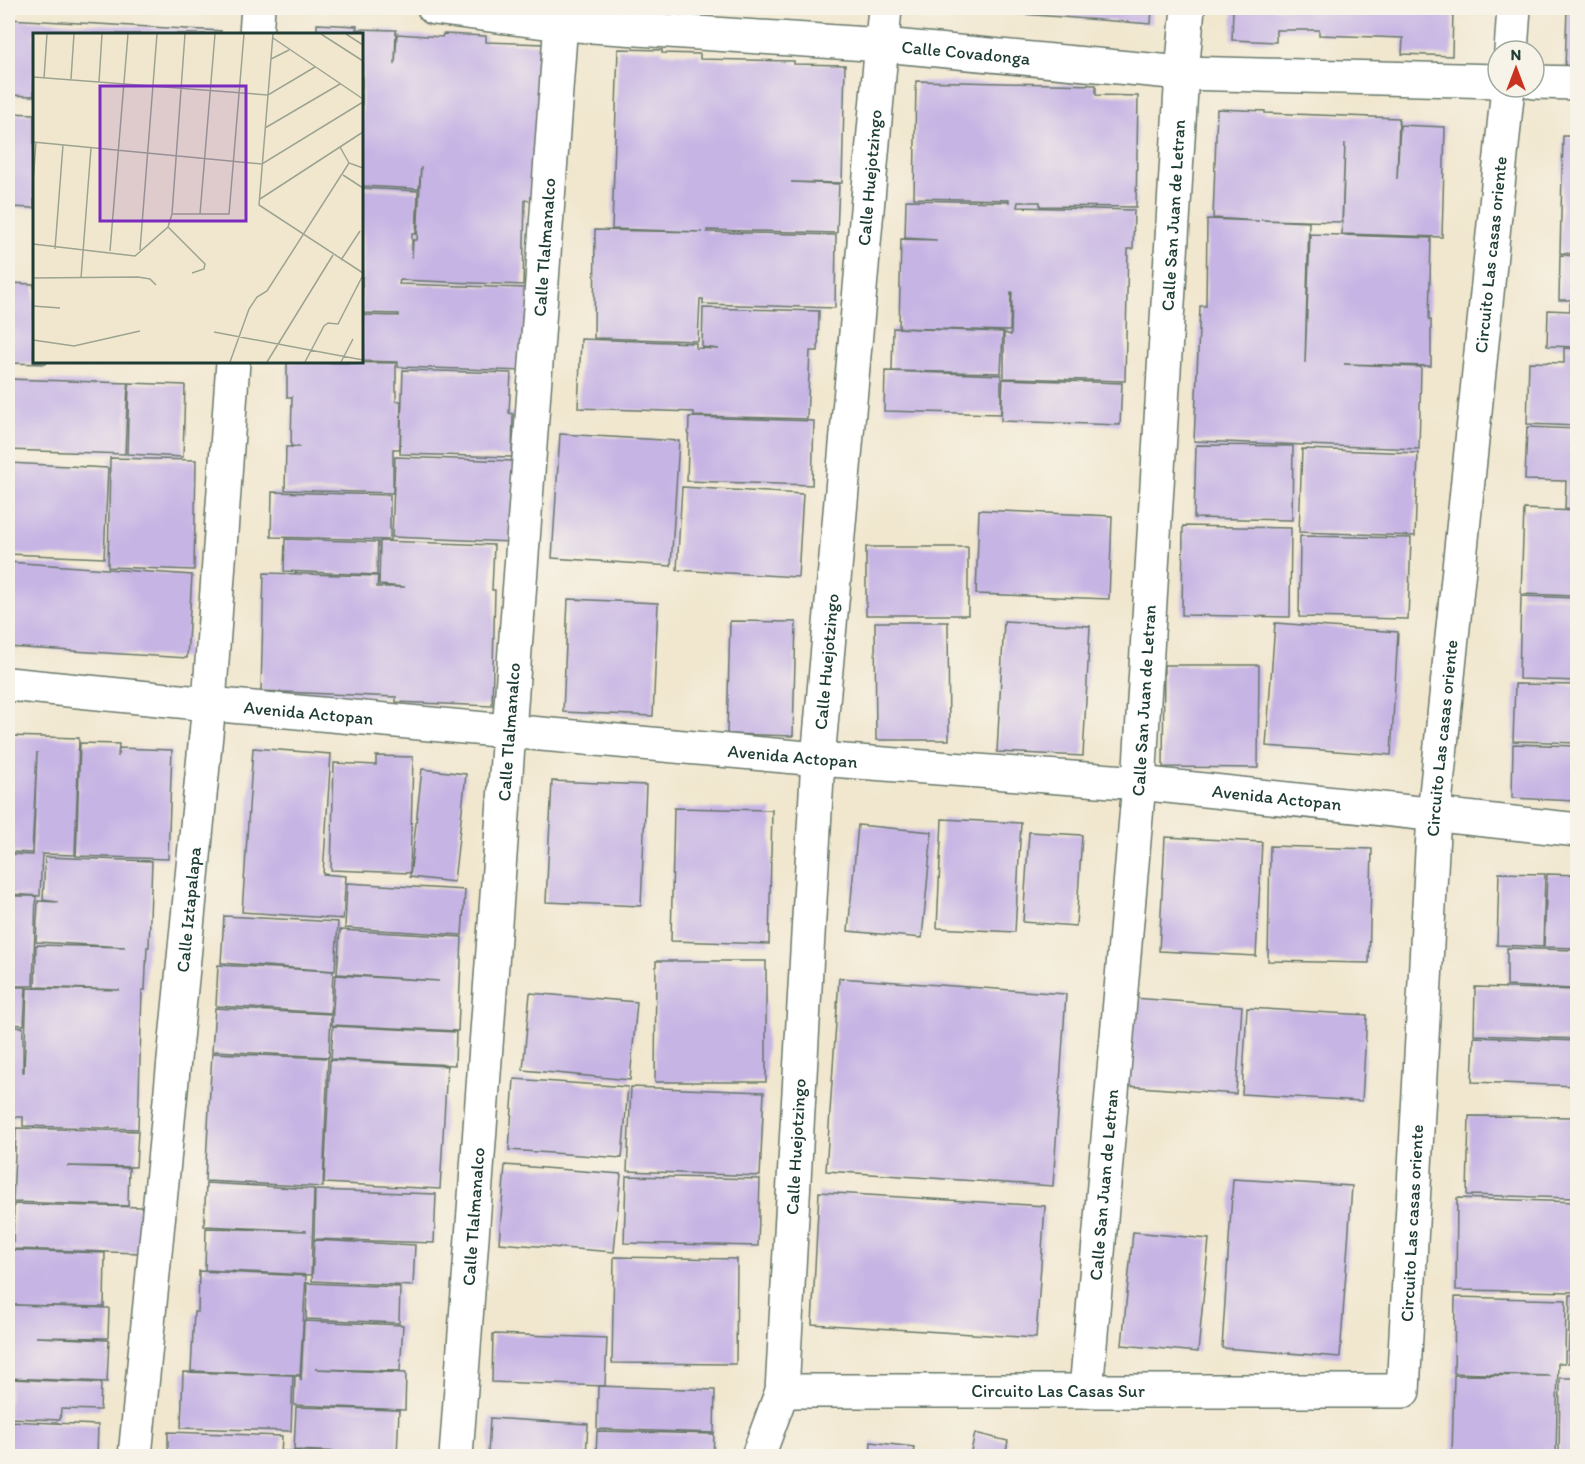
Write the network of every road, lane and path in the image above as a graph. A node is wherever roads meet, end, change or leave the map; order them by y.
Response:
1 (258, 8) edge
2 (434, 8) edge
3 (885, 8) edge
4 (1188, 8) edge
5 (1514, 8) edge
6 (562, 16) edge
7 (256, 33) edge
8 (1511, 39) edge
9 (883, 45) junction
10 (1182, 73) junction
11 (1486, 81) edge
12 (1546, 82) edge
13 (1578, 83) edge
14 (1507, 99) edge
15 (233, 363) edge
16 (8, 684) edge
17 (209, 704) junction
18 (509, 731) junction
19 (818, 759) junction
20 (1139, 783) junction
21 (1434, 814) junction
22 (1578, 830) edge
23 (782, 1391) junction
24 (1086, 1391) junction
25 (1403, 1391) joint
26 (135, 1456) edge
27 (456, 1456) edge
28 (758, 1456) edge

1 - 7 street
2 - 6 street, Calle Covadonga
3 - 9 street, Calle Huejotzingo
4 - 10 street, Calle San Juan de Letran
5 - 8 street
6 - 9 street, Calle Covadonga
6 - 18 street, Calle Tlalmanalco
9 - 10 street, Calle Covadonga
9 - 19 street, Calle Huejotzingo
10 - 11 street, Calle Covadonga
10 - 20 street, Calle San Juan de Letran
12 - 13 street
14 - 21 street, Circuito Las casas oriente
15 - 17 street, Calle Iztapalapa
16 - 17 street, Avenida Actopan
17 - 18 street, Avenida Actopan
17 - 26 street, Calle Iztapalapa
18 - 19 street, Avenida Actopan
18 - 27 street, Calle Tlalmanalco
19 - 20 street, Avenida Actopan
19 - 23 street, Calle Huejotzingo
20 - 21 street, Avenida Actopan
20 - 24 street, Calle San Juan de Letran
21 - 22 street, Avenida Actopan
21 - 25 street, Circuito Las casas oriente
23 - 24 street, Circuito Las Casas Sur
23 - 28 street
24 - 25 street, Circuito Las Casas Sur

